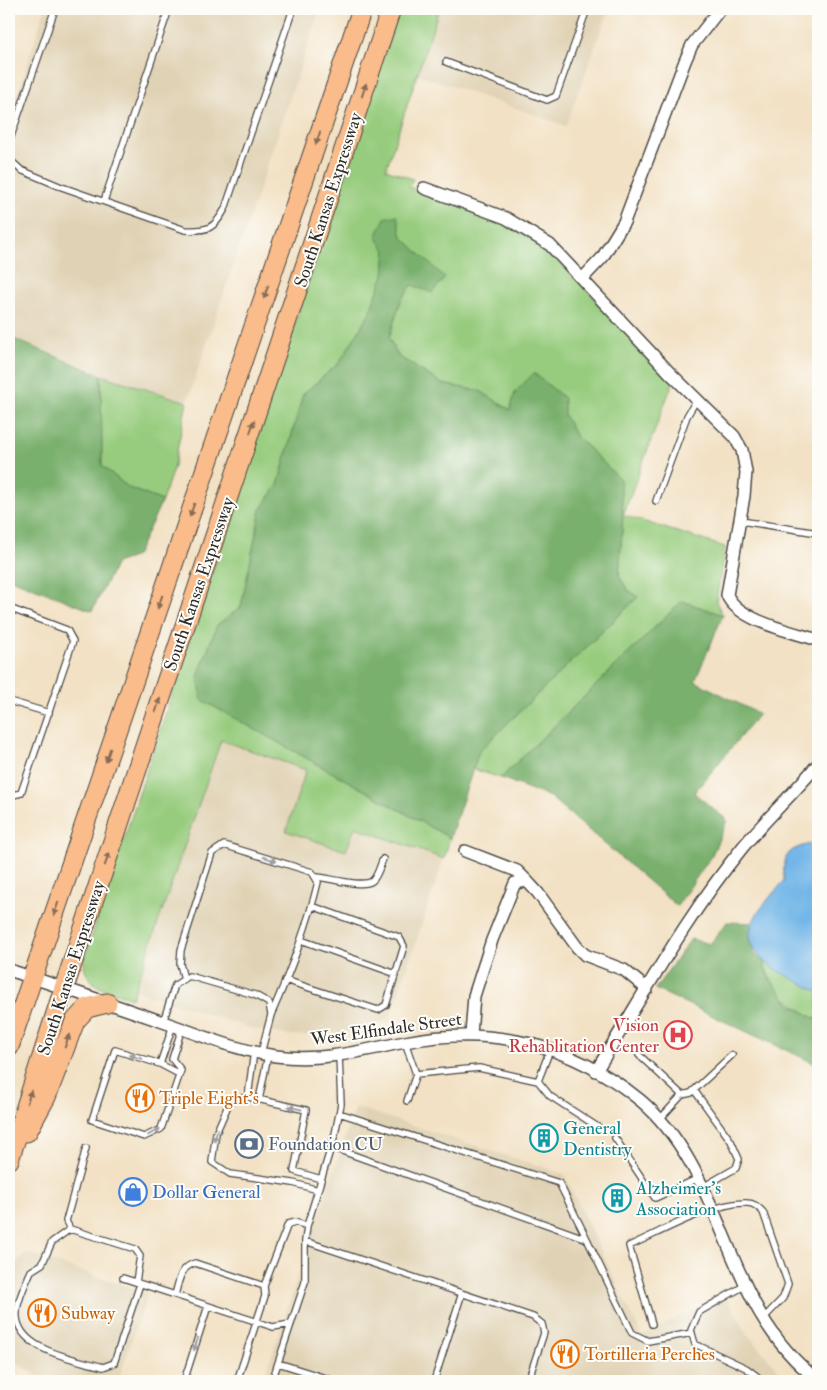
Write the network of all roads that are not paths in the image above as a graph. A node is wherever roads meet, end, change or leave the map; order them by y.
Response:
1 (54, 9) edge
2 (169, 9) edge
3 (293, 9) edge
4 (362, 9) edge
5 (391, 9) edge
6 (587, 9) edge
7 (720, 9) edge
8 (446, 62) dead end
9 (9, 142) edge
10 (9, 156) edge
11 (424, 188) dead end
12 (104, 201) junction
13 (582, 278) junction
14 (697, 399) junction
15 (656, 501) dead end
16 (740, 521) junction
17 (818, 534) edge
18 (9, 608) edge
19 (818, 640) edge
20 (9, 701) edge
21 (49, 713) junction
22 (818, 764) edge
23 (9, 796) edge
24 (465, 851) dead end
25 (383, 859) dead end
26 (317, 877) junction
27 (527, 881) junction
28 (312, 906) junction
29 (301, 940) junction
30 (9, 970) edge
31 (396, 974) junction
32 (32, 978) junction
33 (184, 979) junction
34 (285, 980) junction
35 (64, 988) junction
36 (647, 989) junction
37 (107, 1003) junction
38 (271, 1015) junction
39 (173, 1025) junction
40 (471, 1035) junction
41 (405, 1042) junction
42 (10, 1043) edge
43 (550, 1049) junction
44 (261, 1053) junction
45 (732, 1054) dead end
46 (639, 1055) dead end
47 (339, 1056) junction
48 (160, 1064) junction
49 (596, 1071) junction
50 (180, 1074) junction
51 (416, 1074) junction
52 (538, 1081) junction
53 (694, 1090) junction
54 (682, 1095) junction
55 (248, 1097) junction
56 (259, 1100) junction
57 (407, 1101) dead end
58 (339, 1113) junction
59 (660, 1119) junction
60 (601, 1129) dead end
61 (615, 1138) dead end
62 (331, 1147) junction
63 (86, 1148) dead end
64 (9, 1162) edge
65 (294, 1171) junction
66 (321, 1179) junction
67 (293, 1183) junction
68 (701, 1183) junction
69 (318, 1190) junction
70 (712, 1210) junction
71 (307, 1226) junction
72 (70, 1229) junction
73 (587, 1239) junction
74 (305, 1241) junction
75 (123, 1278) dead end
76 (138, 1283) junction
77 (264, 1286) junction
78 (744, 1286) junction
79 (462, 1293) junction
80 (175, 1294) junction
81 (208, 1306) junction
82 (763, 1319) junction
83 (257, 1322) junction
84 (291, 1324) junction
85 (652, 1324) dead end
86 (692, 1334) junction
87 (278, 1362) junction
88 (309, 1373) junction
89 (818, 1380) edge
90 (184, 1381) edge
91 (238, 1381) edge
92 (272, 1381) edge
93 (306, 1381) edge
94 (335, 1381) edge
95 (434, 1381) edge
96 (528, 1381) edge
97 (758, 1381) edge

1 - 9 lane
2 - 12 lane
3 - 12 lane
4 -> 32 main road, South Kansas Expressway
35 -> 5 main road, South Kansas Expressway
6 - 8 lane
7 - 13 street
10 - 12 lane
11 - 13 street
13 - 14 street
14 - 15 lane
14 - 16 street
16 - 17 lane
16 - 19 street
18 - 21 lane
20 - 21 lane
21 - 23 lane
22 - 36 street
24 - 27 street
25 - 26 lane
26 - 28 lane
33 -> 26 lane
27 - 36 street
27 - 40 street
28 - 29 lane
28 - 31 lane
29 - 31 lane
29 - 34 lane
30 - 32 street, West Elfindale Street
31 - 34 lane
32 - 35 street, West Elfindale Street
32 - 42 main road, South Kansas Expressway
33 - 38 lane
33 - 39 lane
34 - 38 lane
35 - 37 street, West Elfindale Street
64 -> 35 main road, South Kansas Expressway
36 - 49 street
37 - 39 street, West Elfindale Street
64 -> 37 main road
38 - 44 lane
39 - 44 street, West Elfindale Street
39 - 48 lane
39 - 50 lane
40 - 41 street, West Elfindale Street
40 - 43 street, West Elfindale Street
41 - 47 street, West Elfindale Street
41 - 51 lane
43 - 49 street, West Elfindale Street
43 - 52 lane
44 - 47 street, West Elfindale Street
44 - 55 lane
44 - 56 lane
45 - 53 lane
46 - 54 lane
47 - 58 lane
48 - 50 lane
48 -> 50 lane
49 - 59 street, West Elfindale Street
51 - 52 lane
51 - 57 lane
52 - 60 lane
53 - 54 lane
53 - 68 lane
54 - 59 lane
55 - 56 lane
55 -> 67 lane
65 -> 56 lane
58 - 62 lane
58 - 73 lane
59 - 68 street, West Elfindale Street
61 - 68 lane
62 - 66 lane
62 - 73 lane
63 - 72 lane
65 - 66 lane
65 - 67 lane
66 - 69 lane
67 - 69 lane
68 - 70 street, West Elfindale Street
69 - 71 lane
70 - 78 street, West Elfindale Street
70 - 82 lane
70 - 85 lane
71 - 74 lane
71 - 77 lane
72 - 76 lane
72 - 76 lane
73 - 86 lane
74 - 79 lane
74 - 84 lane
75 - 76 lane
76 - 80 lane
77 - 80 lane
77 - 83 lane
78 - 82 street, West Elfindale Street
78 - 86 lane
79 - 95 lane
79 - 96 lane
80 - 81 lane
81 - 83 lane
81 -> 90 lane
82 - 89 street, West Elfindale Street
83 - 84 lane
83 - 91 lane
84 - 87 lane
86 - 97 lane
87 - 88 lane
87 - 92 lane
88 - 93 lane
88 - 94 lane

